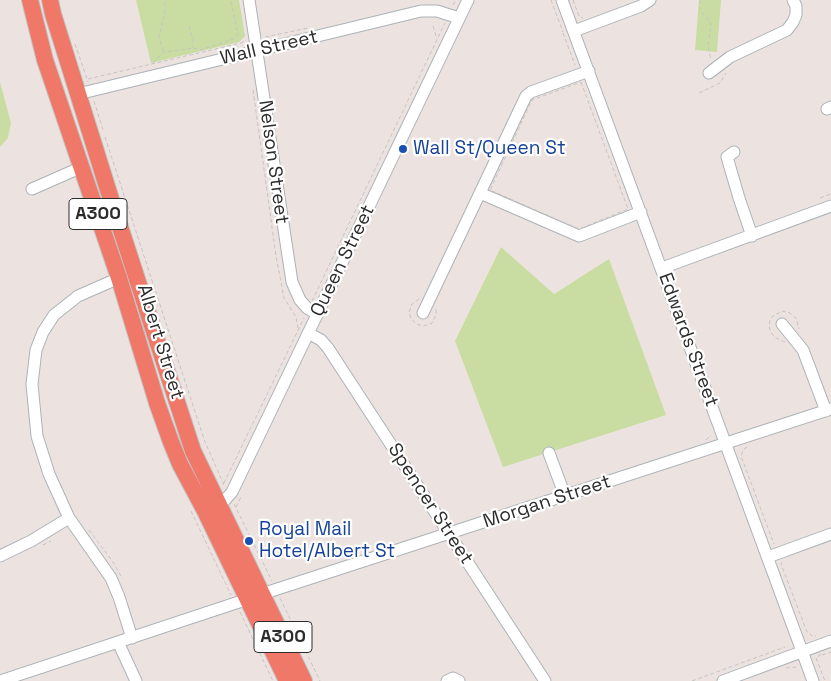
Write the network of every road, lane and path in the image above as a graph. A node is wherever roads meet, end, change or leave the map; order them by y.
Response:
1 (30, 0) edge
2 (50, 0) edge
3 (165, 0) edge
4 (231, 0) edge
5 (249, 0) edge
6 (456, 0) edge
7 (468, 0) edge
8 (551, 0) edge
9 (562, 0) edge
10 (573, 0) edge
11 (650, 0) edge
12 (700, 0) edge
13 (793, 0) edge
14 (454, 16) junction
15 (591, 25) junction
16 (189, 26) dead end
17 (433, 26) dead end
18 (308, 28) dead end
19 (567, 32) junction
20 (238, 35) junction
21 (245, 39) junction
22 (437, 40) junction
23 (75, 42) dead end
24 (192, 48) junction
25 (256, 50) junction
26 (164, 52) junction
27 (153, 64) junction
28 (576, 68) dead end
29 (589, 71) junction
30 (711, 71) joint
31 (85, 88) junction
32 (734, 152) dead end
33 (82, 167) junction
34 (32, 189) dead end
35 (480, 193) junction
36 (831, 194) edge
37 (110, 196) junction
38 (820, 198) dead end
39 (94, 201) junction
40 (831, 206) edge
41 (628, 209) joint
42 (641, 212) junction
43 (752, 236) junction
44 (662, 268) junction
45 (120, 278) junction
46 (313, 311) junction
47 (422, 313) dead end
48 (772, 317) dead end
49 (782, 324) dead end
50 (308, 333) junction
51 (788, 344) dead end
52 (828, 410) edge
53 (726, 443) junction
54 (744, 449) dead end
55 (549, 453) dead end
56 (224, 484) junction
57 (565, 496) junction
58 (218, 503) junction
59 (69, 518) junction
60 (449, 533) junction
61 (831, 534) edge
62 (774, 544) dead end
63 (0, 556) edge
64 (768, 558) junction
65 (781, 564) dead end
66 (255, 597) junction
67 (132, 638) junction
68 (831, 641) edge
69 (118, 642) junction
70 (817, 644) junction
71 (789, 646) dead end
72 (803, 652) junction
73 (831, 652) edge
74 (788, 668) dead end
75 (800, 670) dead end
76 (21, 678) edge
77 (0, 681) edge
78 (136, 681) edge
79 (273, 681) edge
80 (288, 681) edge
81 (304, 681) edge
82 (320, 681) edge
83 (447, 681) edge
84 (459, 681) edge
85 (545, 681) edge
86 (692, 681) edge
87 (723, 681) edge
88 (813, 681) edge
89 (825, 681) edge

1 - 33 highway, Albert Street / A300
2 - 31 highway, Albert Street / A300
3 - 26 path
4 - 20 path
5 - 21 street, Nelson Street
6 - 14 path
7 - 14 street, Queen Street
8 - 19 path
9 - 19 street, Edwards Street
10 - 15 path
11 - 15 street
12 - 30 path
13 - 30 street
14 - 22 path
14 - 25 street, Wall Street
14 - 46 street, Queen Street
15 - 19 street
16 - 24 path
17 - 22 path
18 - 21 path
19 - 28 path
19 - 29 street, Edwards Street
20 - 21 path
20 - 24 path
21 - 25 street, Nelson Street
21 - 27 path
22 - 46 path
23 - 31 path
24 - 26 path
25 - 31 street, Wall Street
25 - 46 street, Nelson Street
26 - 27 path
27 - 31 path
29 - 35 street
29 - 42 street, Edwards Street
31 - 37 highway, Albert Street / A300
31 - 56 path
32 - 43 street
33 - 34 street
33 - 39 highway, Albert Street / A300
35 - 42 street
35 - 47 street
36 - 38 path
37 - 39 highway
37 - 58 highway, Albert Street / A300
39 - 45 highway, Albert Street / A300
40 - 43 street
41 - 41 path
42 - 44 street, Edwards Street
43 - 44 street
44 - 53 street, Edwards Street
45 - 58 highway, Albert Street / A300
45 - 59 street
46 - 50 street, Queen Street
46 - 56 path
48 - 51 path
49 - 52 street
50 - 58 street, Queen Street
50 - 60 street, Spencer Street
52 - 53 street, Morgan Street
53 - 57 street, Morgan Street
53 - 64 street, Edwards Street
54 - 62 path
55 - 57 street
56 - 58 path
57 - 60 street, Morgan Street
58 - 66 highway, Albert Street / A300
58 - 66 path
59 - 63 street
59 - 67 street
60 - 66 street, Morgan Street
60 - 85 street, Spencer Street
61 - 64 street
64 - 72 street, Edwards Street
65 - 70 path
66 - 67 street, Morgan Street
66 - 79 path
66 - 80 highway, Albert Street / A300
66 - 81 highway, Albert Street / A300
66 - 82 path
67 - 69 street, Morgan Street
68 - 70 street
69 - 76 street, Morgan Street
69 - 78 street
70 - 72 street
70 - 73 path
70 - 89 path
71 - 86 path
72 - 87 street
72 - 88 street, Edwards Street
74 - 75 path
76 - 77 street, Morgan Street
83 - 84 street

